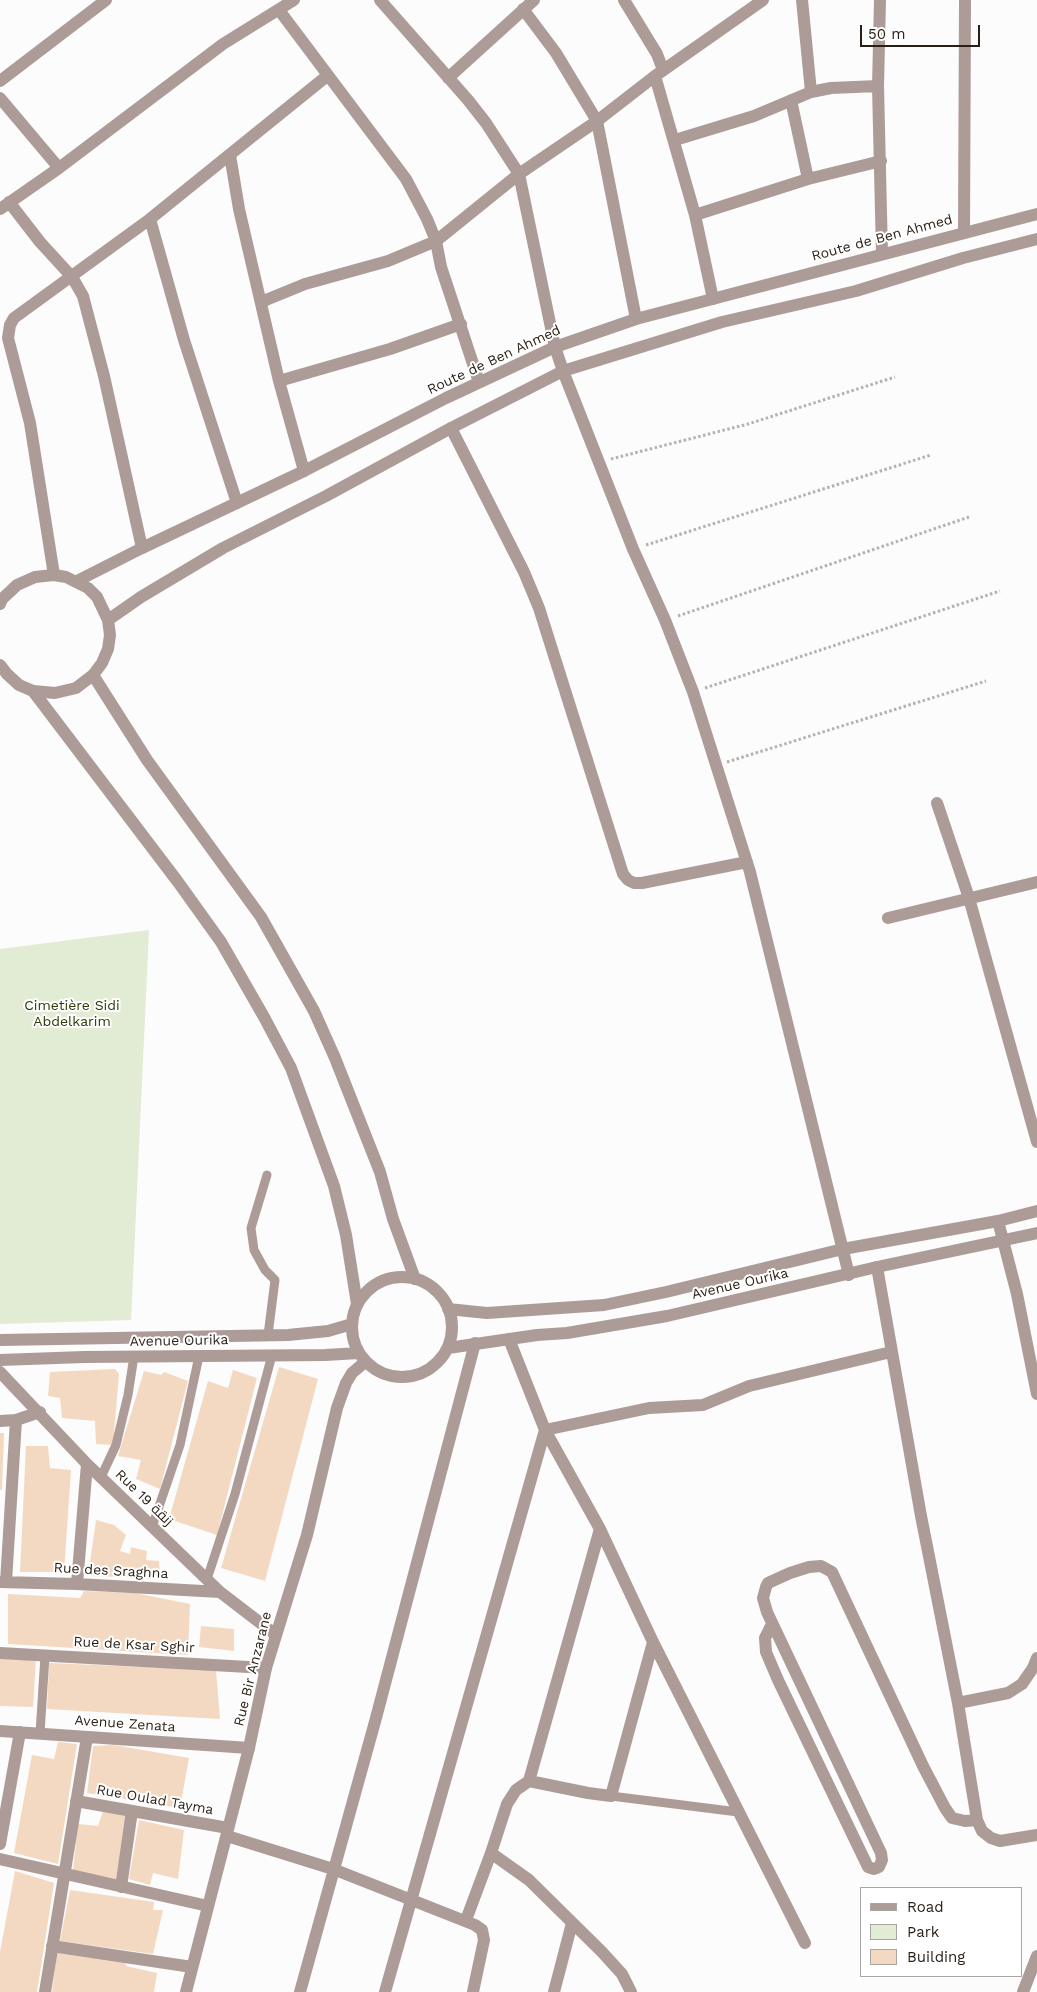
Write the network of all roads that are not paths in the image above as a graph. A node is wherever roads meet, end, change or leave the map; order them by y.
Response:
1 (106, 0) edge
2 (294, 0) edge
3 (380, 0) edge
4 (534, 0) edge
5 (624, 0) edge
6 (762, 0) edge
7 (802, 0) edge
8 (880, 0) edge
9 (965, 0) edge
10 (523, 9) junction
11 (279, 10) junction
12 (659, 73) junction
13 (327, 76) junction
14 (448, 78) junction
15 (0, 82) edge
16 (878, 86) junction
17 (810, 92) junction
18 (0, 98) edge
19 (791, 100) junction
20 (597, 122) junction
21 (675, 140) junction
22 (230, 155) junction
23 (881, 161) junction
24 (59, 168) junction
25 (519, 174) junction
26 (808, 180) junction
27 (5, 205) edge
28 (1037, 214) edge
29 (695, 215) junction
30 (150, 219) junction
31 (964, 233) junction
32 (1037, 239) edge
33 (436, 241) junction
34 (882, 254) junction
35 (72, 277) junction
36 (713, 299) junction
37 (261, 302) junction
38 (636, 319) junction
39 (461, 324) junction
40 (555, 346) junction
41 (563, 371) junction
42 (280, 380) junction
43 (479, 382) junction
44 (451, 428) junction
45 (304, 471) junction
46 (237, 503) junction
47 (142, 548) junction
48 (54, 575) junction
49 (77, 581) junction
50 (0, 604) edge
51 (108, 620) junction
52 (0, 665) edge
53 (93, 675) junction
54 (33, 691) junction
55 (937, 803) dead end
56 (747, 862) junction
57 (1037, 882) edge
58 (970, 898) junction
59 (888, 918) dead end
60 (1037, 1142) edge
61 (267, 1175) dead end
62 (1037, 1211) edge
63 (998, 1221) junction
64 (1037, 1233) edge
65 (1003, 1242) junction
66 (844, 1249) junction
67 (876, 1268) junction
68 (849, 1274) junction
69 (415, 1279) junction
70 (357, 1304) junction
71 (448, 1309) junction
72 (352, 1324) junction
73 (268, 1336) junction
74 (509, 1339) junction
75 (0, 1340) edge
76 (475, 1343) junction
77 (448, 1348) junction
78 (891, 1352) junction
79 (272, 1355) junction
80 (134, 1356) junction
81 (199, 1356) junction
82 (362, 1358) junction
83 (0, 1360) edge
84 (0, 1372) edge
85 (1037, 1394) edge
86 (40, 1412) junction
87 (16, 1420) junction
88 (0, 1421) edge
89 (545, 1430) junction
90 (87, 1464) junction
91 (101, 1477) junction
92 (152, 1527) junction
93 (600, 1529) junction
94 (207, 1580) junction
95 (3, 1582) edge
96 (78, 1584) junction
97 (220, 1592) junction
98 (772, 1624) junction
99 (276, 1635) junction
100 (653, 1642) junction
101 (0, 1653) edge
102 (45, 1656) junction
103 (1037, 1658) edge
104 (266, 1668) junction
105 (958, 1703) junction
106 (0, 1732) edge
107 (20, 1732) junction
108 (40, 1733) junction
109 (87, 1736) junction
110 (249, 1748) junction
111 (529, 1782) junction
112 (4, 1796) edge
113 (611, 1796) junction
114 (76, 1801) junction
115 (132, 1811) junction
116 (738, 1812) junction
117 (976, 1820) junction
118 (227, 1832) junction
119 (1037, 1835) edge
120 (0, 1844) edge
121 (491, 1853) junction
122 (0, 1859) edge
123 (333, 1869) junction
124 (64, 1874) junction
125 (121, 1887) junction
126 (411, 1898) junction
127 (208, 1906) junction
128 (466, 1920) junction
129 (572, 1922) junction
130 (805, 1943) dead end
131 (52, 1946) junction
132 (1037, 1956) edge
133 (192, 1967) junction
134 (45, 1992) edge
135 (186, 1992) edge
136 (300, 1992) edge
137 (385, 1992) edge
138 (473, 1992) edge
139 (554, 1992) edge
140 (631, 1992) edge
141 (1023, 1992) edge

1 - 15 street
2 - 11 street
3 - 14 street
4 - 10 street
5 - 12 street
6 - 12 street
7 - 17 street
8 - 16 street
9 - 31 street
10 - 14 street
10 - 20 street
11 - 13 street
11 - 24 street
12 - 20 street
12 - 21 street
13 - 22 street
13 - 33 street
14 - 25 street
16 - 17 street
16 - 23 street
17 - 19 street
18 - 24 street
19 - 21 street
19 - 26 street
20 - 25 street
20 - 38 street
21 - 29 street
22 - 30 street
22 - 37 street
23 - 26 street
23 - 34 street
24 - 27 street
25 - 33 street
25 - 40 street
26 - 29 street
27 - 35 street
28 - 31 street, Route de Ben Ahmed
29 - 36 street
30 - 35 street
30 - 46 street
31 - 34 street, Route de Ben Ahmed
32 - 41 street
33 - 37 street
33 - 39 street
34 - 36 street, Route de Ben Ahmed
35 - 47 street
35 - 48 street
36 - 38 street, Route de Ben Ahmed
37 - 42 street
38 - 40 street, Route de Ben Ahmed
39 - 42 street
39 - 43 street
40 - 41 street
40 - 43 street, Route de Ben Ahmed
41 - 44 street
41 - 56 street
42 - 45 street
43 - 45 street, Route de Ben Ahmed
44 - 51 street
44 - 56 street
45 - 46 street, Route de Ben Ahmed
46 - 47 street, Route de Ben Ahmed
47 - 49 street, Route de Ben Ahmed
48 - 49 street
48 - 50 street
49 - 51 street
51 - 53 street
52 - 54 street
53 - 54 street
53 - 69 street
54 - 70 street
55 - 58 street
56 - 66 street
57 - 58 street
58 - 59 street
58 - 60 street
61 - 73 lane
62 - 63 street, Avenue Ourika
63 - 65 street
63 - 66 street, Avenue Ourika
64 - 65 street, Avenue Ourika
65 - 67 street, Avenue Ourika
65 - 85 street
66 - 68 street
66 - 71 street, Avenue Ourika
67 - 68 street, Avenue Ourika
67 - 78 street
68 - 74 street, Avenue Ourika
69 - 70 street
69 - 71 street
70 - 72 street
71 - 77 street
72 - 73 street, Avenue Ourika
72 - 82 street
73 - 75 street, Avenue Ourika
74 - 76 street, Avenue Ourika
74 - 89 street
76 - 77 street, Avenue Ourika
76 - 123 street
77 - 82 street
78 - 89 street
78 - 105 street
79 - 81 street, Avenue Ourika
79 - 82 street, Avenue Ourika
79 - 94 lane
80 - 81 street, Avenue Ourika
80 - 83 street, Avenue Ourika
80 - 91 lane
81 - 92 lane
82 - 99 street, Rue Bir Anzarane
84 - 86 street, Rue 19 زنقة
86 - 87 street
86 - 90 street, Rue 19 زنقة
87 - 88 street
87 - 95 street
89 - 93 street
89 - 126 street
90 - 91 street, Rue 19 زنقة
90 - 96 street
91 - 92 street, Rue 19 زنقة
92 - 94 street, Rue 19 زنقة
93 - 100 street
93 - 111 street
94 - 97 street, Rue 19 زنقة
95 - 96 street, Rue des Sraghna
96 - 97 street, Rue des Sraghna
97 - 99 street, Rue 19 زنقة
98 - 98 street
98 - 117 street
99 - 104 street, Rue Bir Anzarane
100 - 113 street
100 - 116 street
101 - 102 street, Rue de Ksar Sghir
102 - 104 street, Rue de Ksar Sghir
102 - 108 lane
103 - 105 street
104 - 110 street, Rue Bir Anzarane
105 - 117 street
106 - 107 street, Avenue Zenata
107 - 108 street, Avenue Zenata
107 - 112 street
108 - 109 street, Avenue Zenata
109 - 110 street, Avenue Zenata
109 - 114 street
110 - 118 street, Rue Bir Anzarane
111 - 113 street
111 - 121 street
112 - 120 street
113 - 116 lane
114 - 115 street, Rue Oulad Tayma
114 - 124 street
115 - 118 street, Rue Oulad Tayma
115 - 125 street
116 - 130 street
117 - 119 street
118 - 123 street, Rue Oulad Tayma
118 - 127 street, Rue Bir Anzarane
121 - 128 street
121 - 129 street
122 - 124 street
123 - 126 street, Rue Oulad Tayma
123 - 136 street
124 - 125 street
124 - 131 street
125 - 127 street
126 - 128 street, Rue Oulad Tayma
126 - 137 street
127 - 133 street, Rue Bir Anzarane
128 - 138 street
129 - 139 street
129 - 140 street
131 - 133 street
131 - 134 street
132 - 141 street
133 - 135 street, Rue Bir Anzarane

